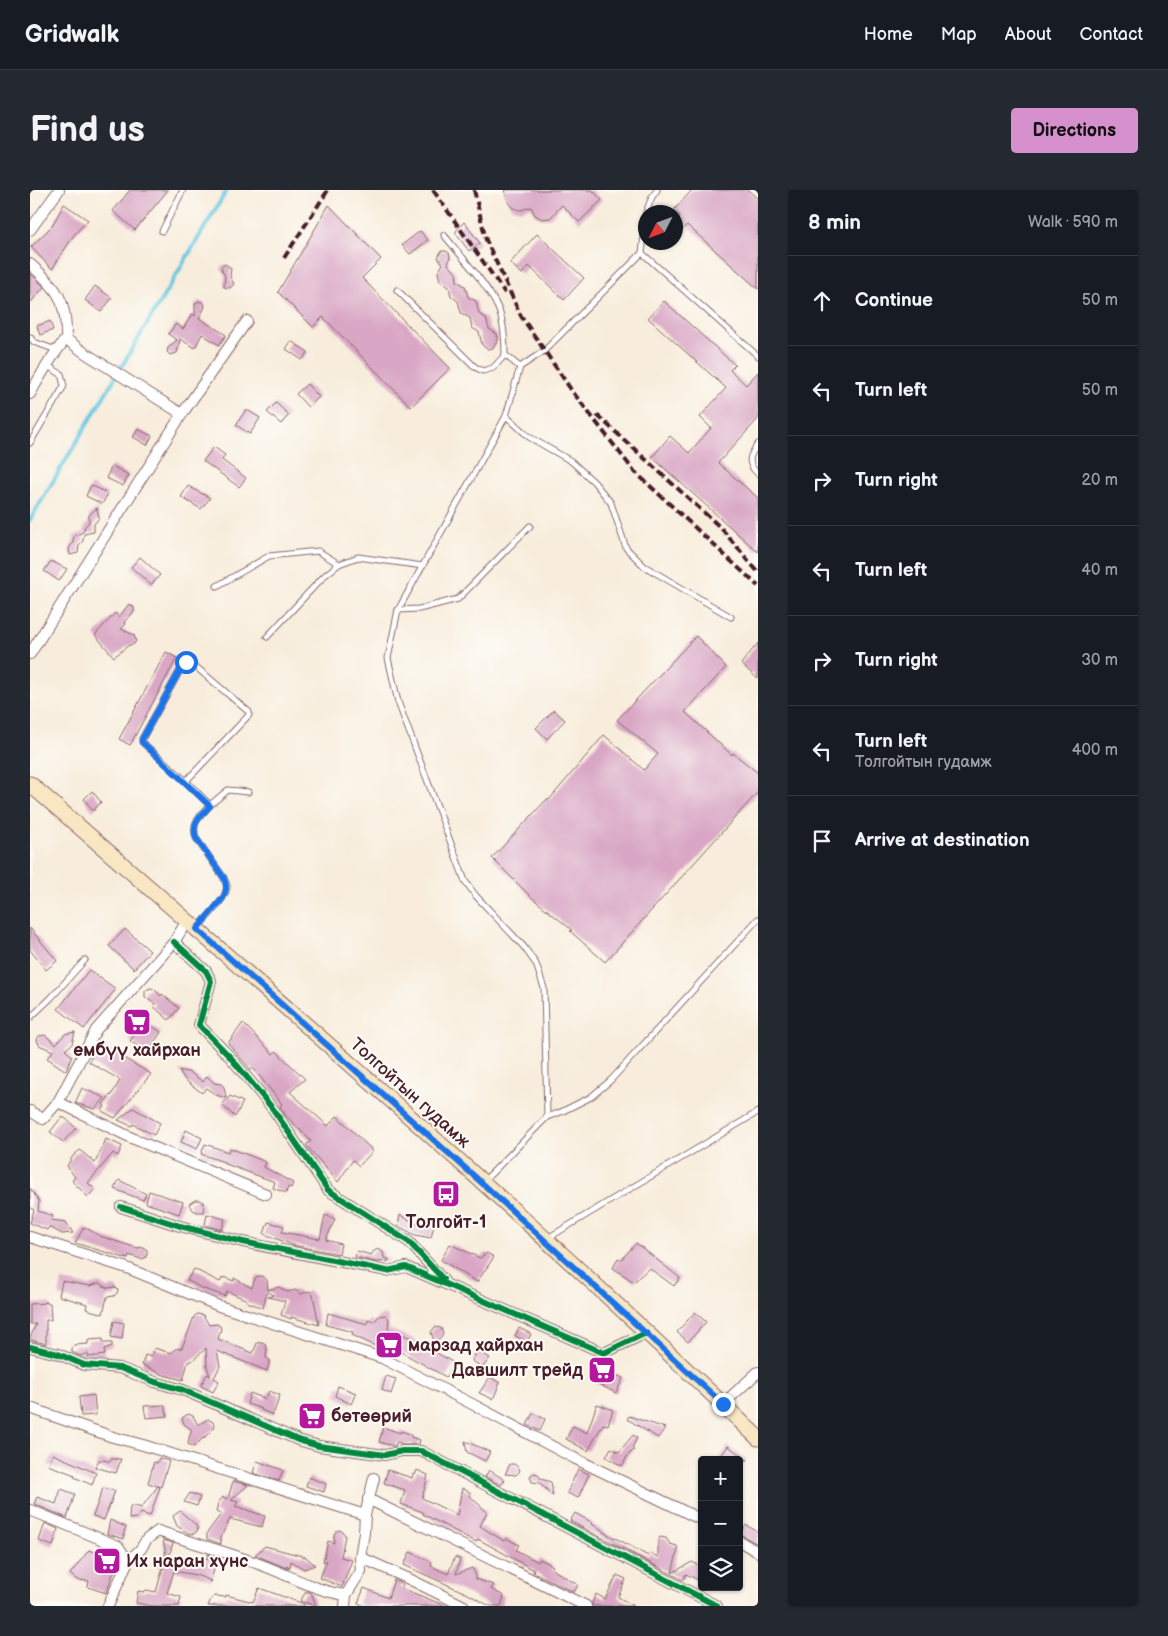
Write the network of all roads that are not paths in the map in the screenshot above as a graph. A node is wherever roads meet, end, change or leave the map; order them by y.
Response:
1 (59, 190) edge
2 (184, 190) edge
3 (656, 190) edge
4 (649, 205) edge
5 (30, 230) edge
6 (162, 230) dead end
7 (444, 235) dead end
8 (642, 250) edge
9 (642, 253) junction
10 (30, 264) edge
11 (397, 290) dead end
12 (247, 321) dead end
13 (30, 337) edge
14 (66, 339) junction
15 (56, 350) junction
16 (505, 355) junction
17 (758, 356) edge
18 (46, 364) junction
19 (520, 367) junction
20 (30, 394) edge
21 (182, 414) junction
22 (506, 416) junction
23 (30, 443) edge
24 (758, 444) edge
25 (758, 474) edge
26 (530, 526) dead end
27 (339, 564) junction
28 (422, 566) junction
29 (217, 586) dead end
30 (398, 610) junction
31 (731, 617) dead end
32 (267, 637) dead end
33 (30, 654) edge
34 (186, 781) junction
35 (30, 784) edge
36 (248, 792) dead end
37 (210, 806) junction
38 (758, 919) edge
39 (192, 925) junction
40 (174, 942) junction
41 (85, 960) dead end
42 (30, 1018) edge
43 (58, 1102) junction
44 (30, 1111) edge
45 (758, 1112) edge
46 (547, 1117) junction
47 (482, 1183) junction
48 (266, 1194) dead end
49 (121, 1207) dead end
50 (30, 1237) edge
51 (545, 1240) junction
52 (446, 1283) junction
53 (646, 1333) junction
54 (30, 1347) edge
55 (758, 1372) edge
56 (723, 1404) junction
57 (30, 1408) edge
58 (758, 1438) edge
59 (374, 1478) dead end
60 (368, 1499) junction
61 (30, 1510) edge
62 (365, 1514) junction
63 (698, 1518) edge
64 (743, 1543) edge
65 (758, 1552) edge
66 (360, 1557) junction
67 (128, 1561) junction
68 (346, 1595) junction
69 (110, 1606) edge
70 (345, 1606) edge
71 (464, 1606) edge
72 (586, 1606) edge
73 (717, 1606) edge

1 - 5 street
2 - 6 lane
3 - 4 lane
7 - 16 lane
8 - 9 lane
9 - 17 lane
9 - 19 lane
10 - 14 street
11 - 16 lane
12 - 21 street
13 - 15 lane
14 - 15 street
14 - 21 street
15 - 18 street
16 - 19 lane
18 - 20 street
18 - 23 lane
19 - 22 lane
21 - 33 street
22 - 28 lane
22 - 31 lane
24 - 25 lane
26 - 30 lane
27 - 28 lane
27 - 29 lane
27 - 32 lane
28 - 30 lane
30 - 46 lane
34 - 34 lane
34 - 37 lane
35 - 39 main road, Толгойтын гудамж
36 - 37 lane
37 - 39 lane
38 - 46 lane
39 - 40 street
39 - 47 main road, Толгойтын гудамж
40 - 43 street
40 - 52 street
41 - 42 lane
43 - 44 street
43 - 48 street
45 - 51 lane
46 - 47 lane
47 - 51 main road, Толгойтын гудамж
49 - 52 street
50 - 63 street
51 - 53 main road, Толгойтын гудамж
52 - 53 street
53 - 56 main road, Толгойтын гудамж
54 - 73 street
55 - 56 street
56 - 58 main road, Толгойтын гудамж
57 - 62 street
59 - 60 street
60 - 62 street
60 - 72 street
61 - 67 street
62 - 66 street
64 - 65 street
66 - 68 street
66 - 71 street
67 - 68 street
67 - 69 street
68 - 70 street

